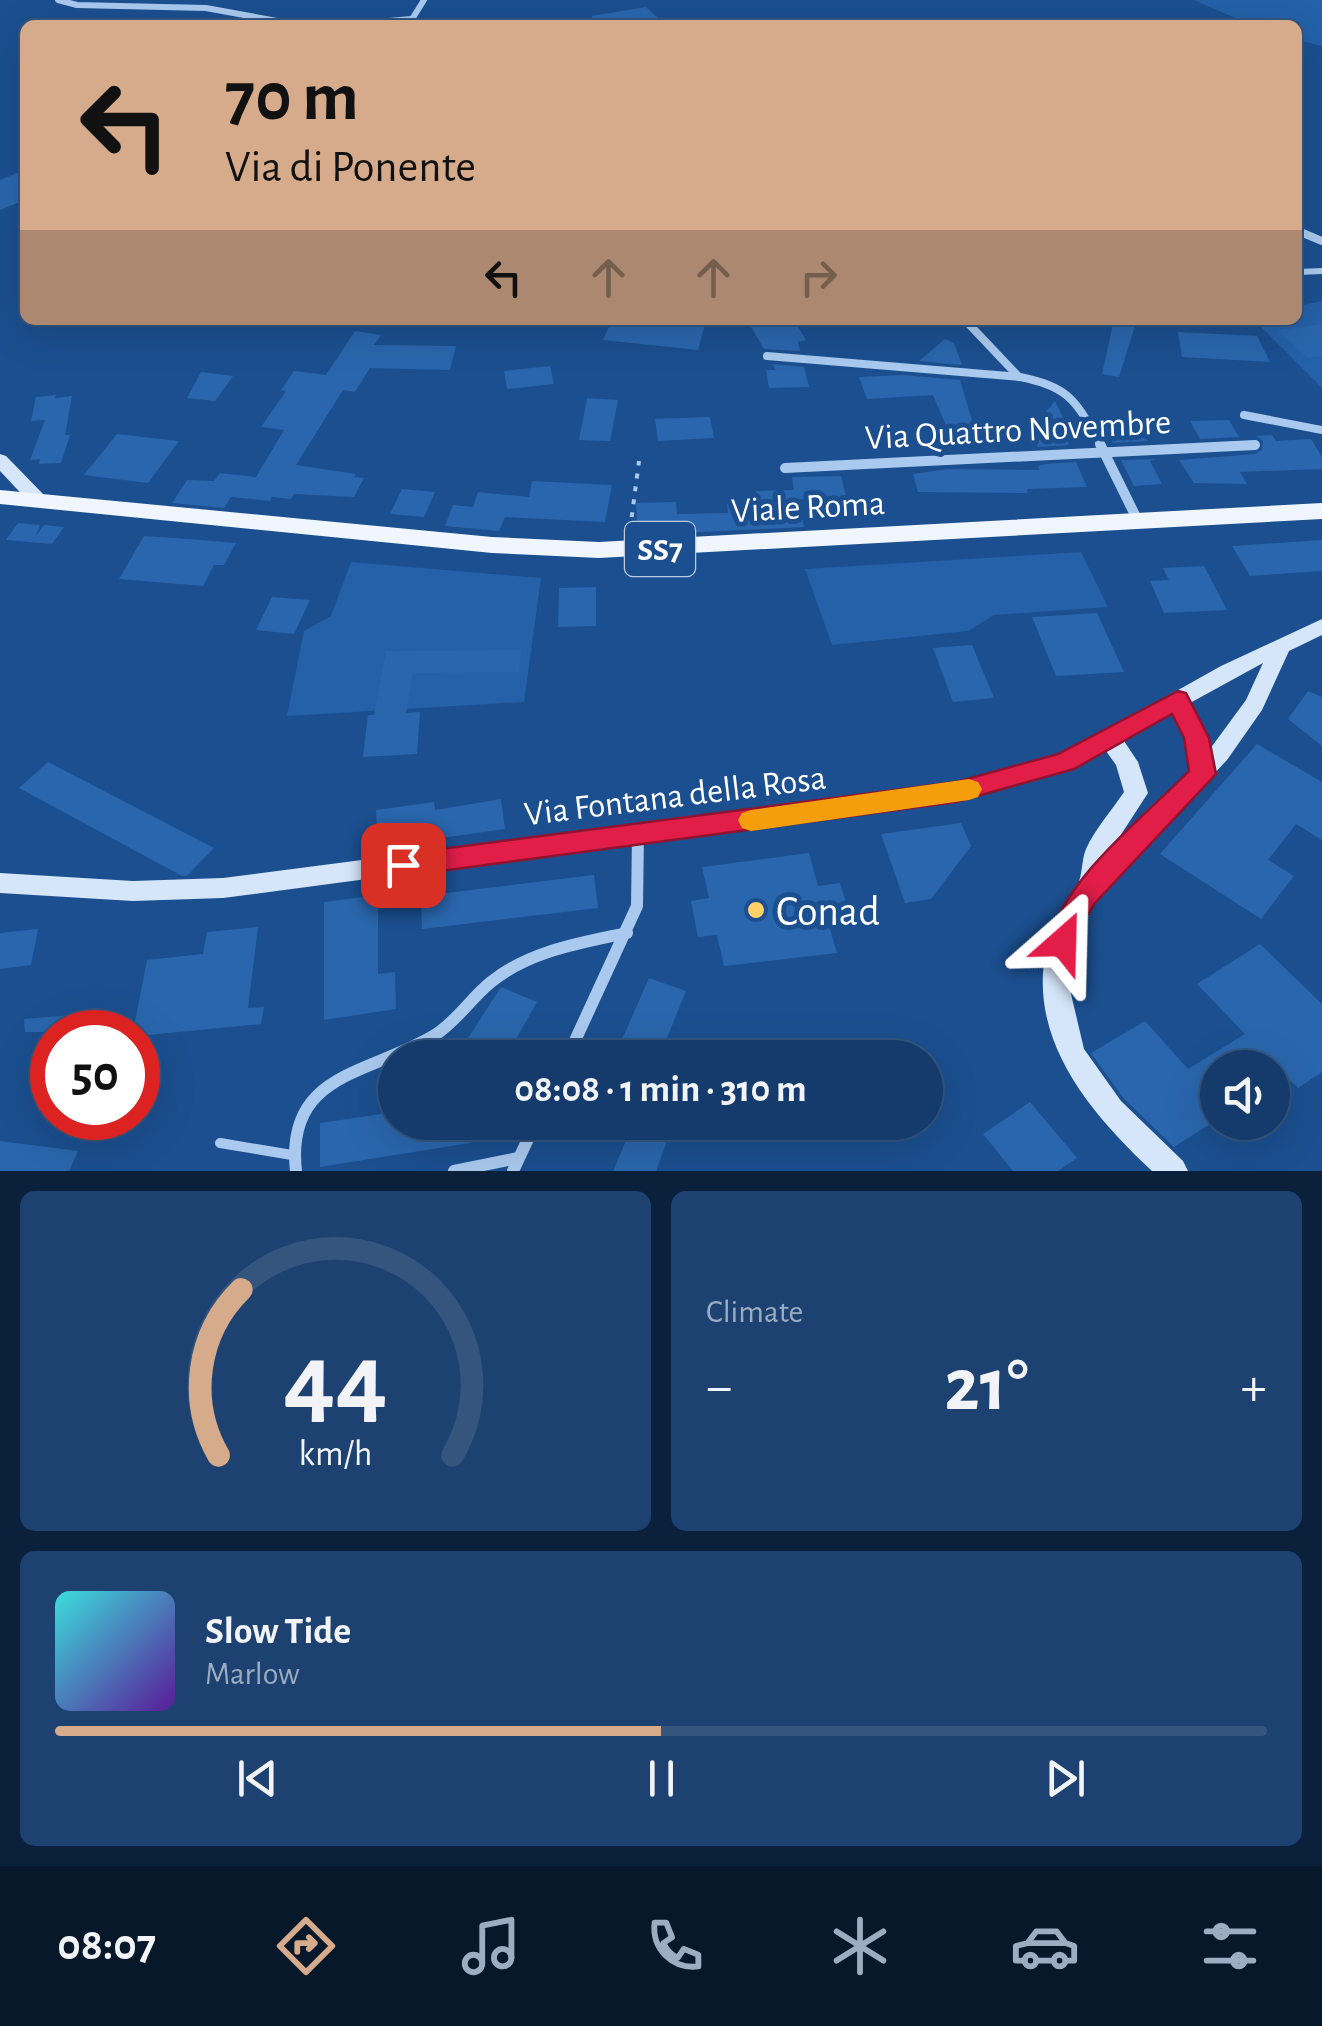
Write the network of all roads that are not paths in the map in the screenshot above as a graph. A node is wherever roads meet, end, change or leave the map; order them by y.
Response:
1 (58, 0) edge
2 (273, 20) edge
3 (970, 325) edge
4 (766, 356) dead end
5 (1020, 378) junction
6 (1244, 414) dead end
7 (1322, 430) edge
8 (1255, 445) dead end
9 (1105, 452) junction
10 (0, 460) edge
11 (784, 468) dead end
12 (0, 498) edge
13 (38, 500) junction
14 (1322, 511) edge
15 (1139, 524) junction
16 (1322, 626) edge
17 (1281, 645) junction
18 (1178, 700) junction
19 (1110, 740) junction
20 (1203, 774) junction
21 (638, 834) junction
22 (0, 883) edge
23 (1091, 888) junction
24 (627, 933) junction
25 (576, 1040) edge
26 (528, 1140) edge
27 (220, 1143) dead end
28 (292, 1155) junction
29 (516, 1165) edge
30 (296, 1171) edge
31 (454, 1171) edge
32 (1173, 1171) edge

1 - 2 street
3 - 5 street
4 - 5 street
5 - 9 street
6 - 7 street
8 - 9 street, Via Quattro Novembre
9 - 11 street, Via Quattro Novembre
9 - 15 street
10 - 13 main road
12 - 13 main road, Viale Roma / SS7
13 - 15 main road, Viale Roma / SS7
14 - 15 main road, Viale Roma / SS7
16 - 17 main road, Via Fontana della Rosa
17 - 18 main road, Via Fontana della Rosa
17 - 20 main road
18 - 19 main road, Via Fontana della Rosa
18 - 20 main road
19 - 21 main road, Via Fontana della Rosa
19 - 23 main road
20 - 23 main road
21 - 22 main road, Via Fontana della Rosa
21 - 24 street
23 - 32 main road
24 - 25 street
24 - 28 street
26 - 29 street
27 - 28 lane
28 - 30 street
29 - 31 street

